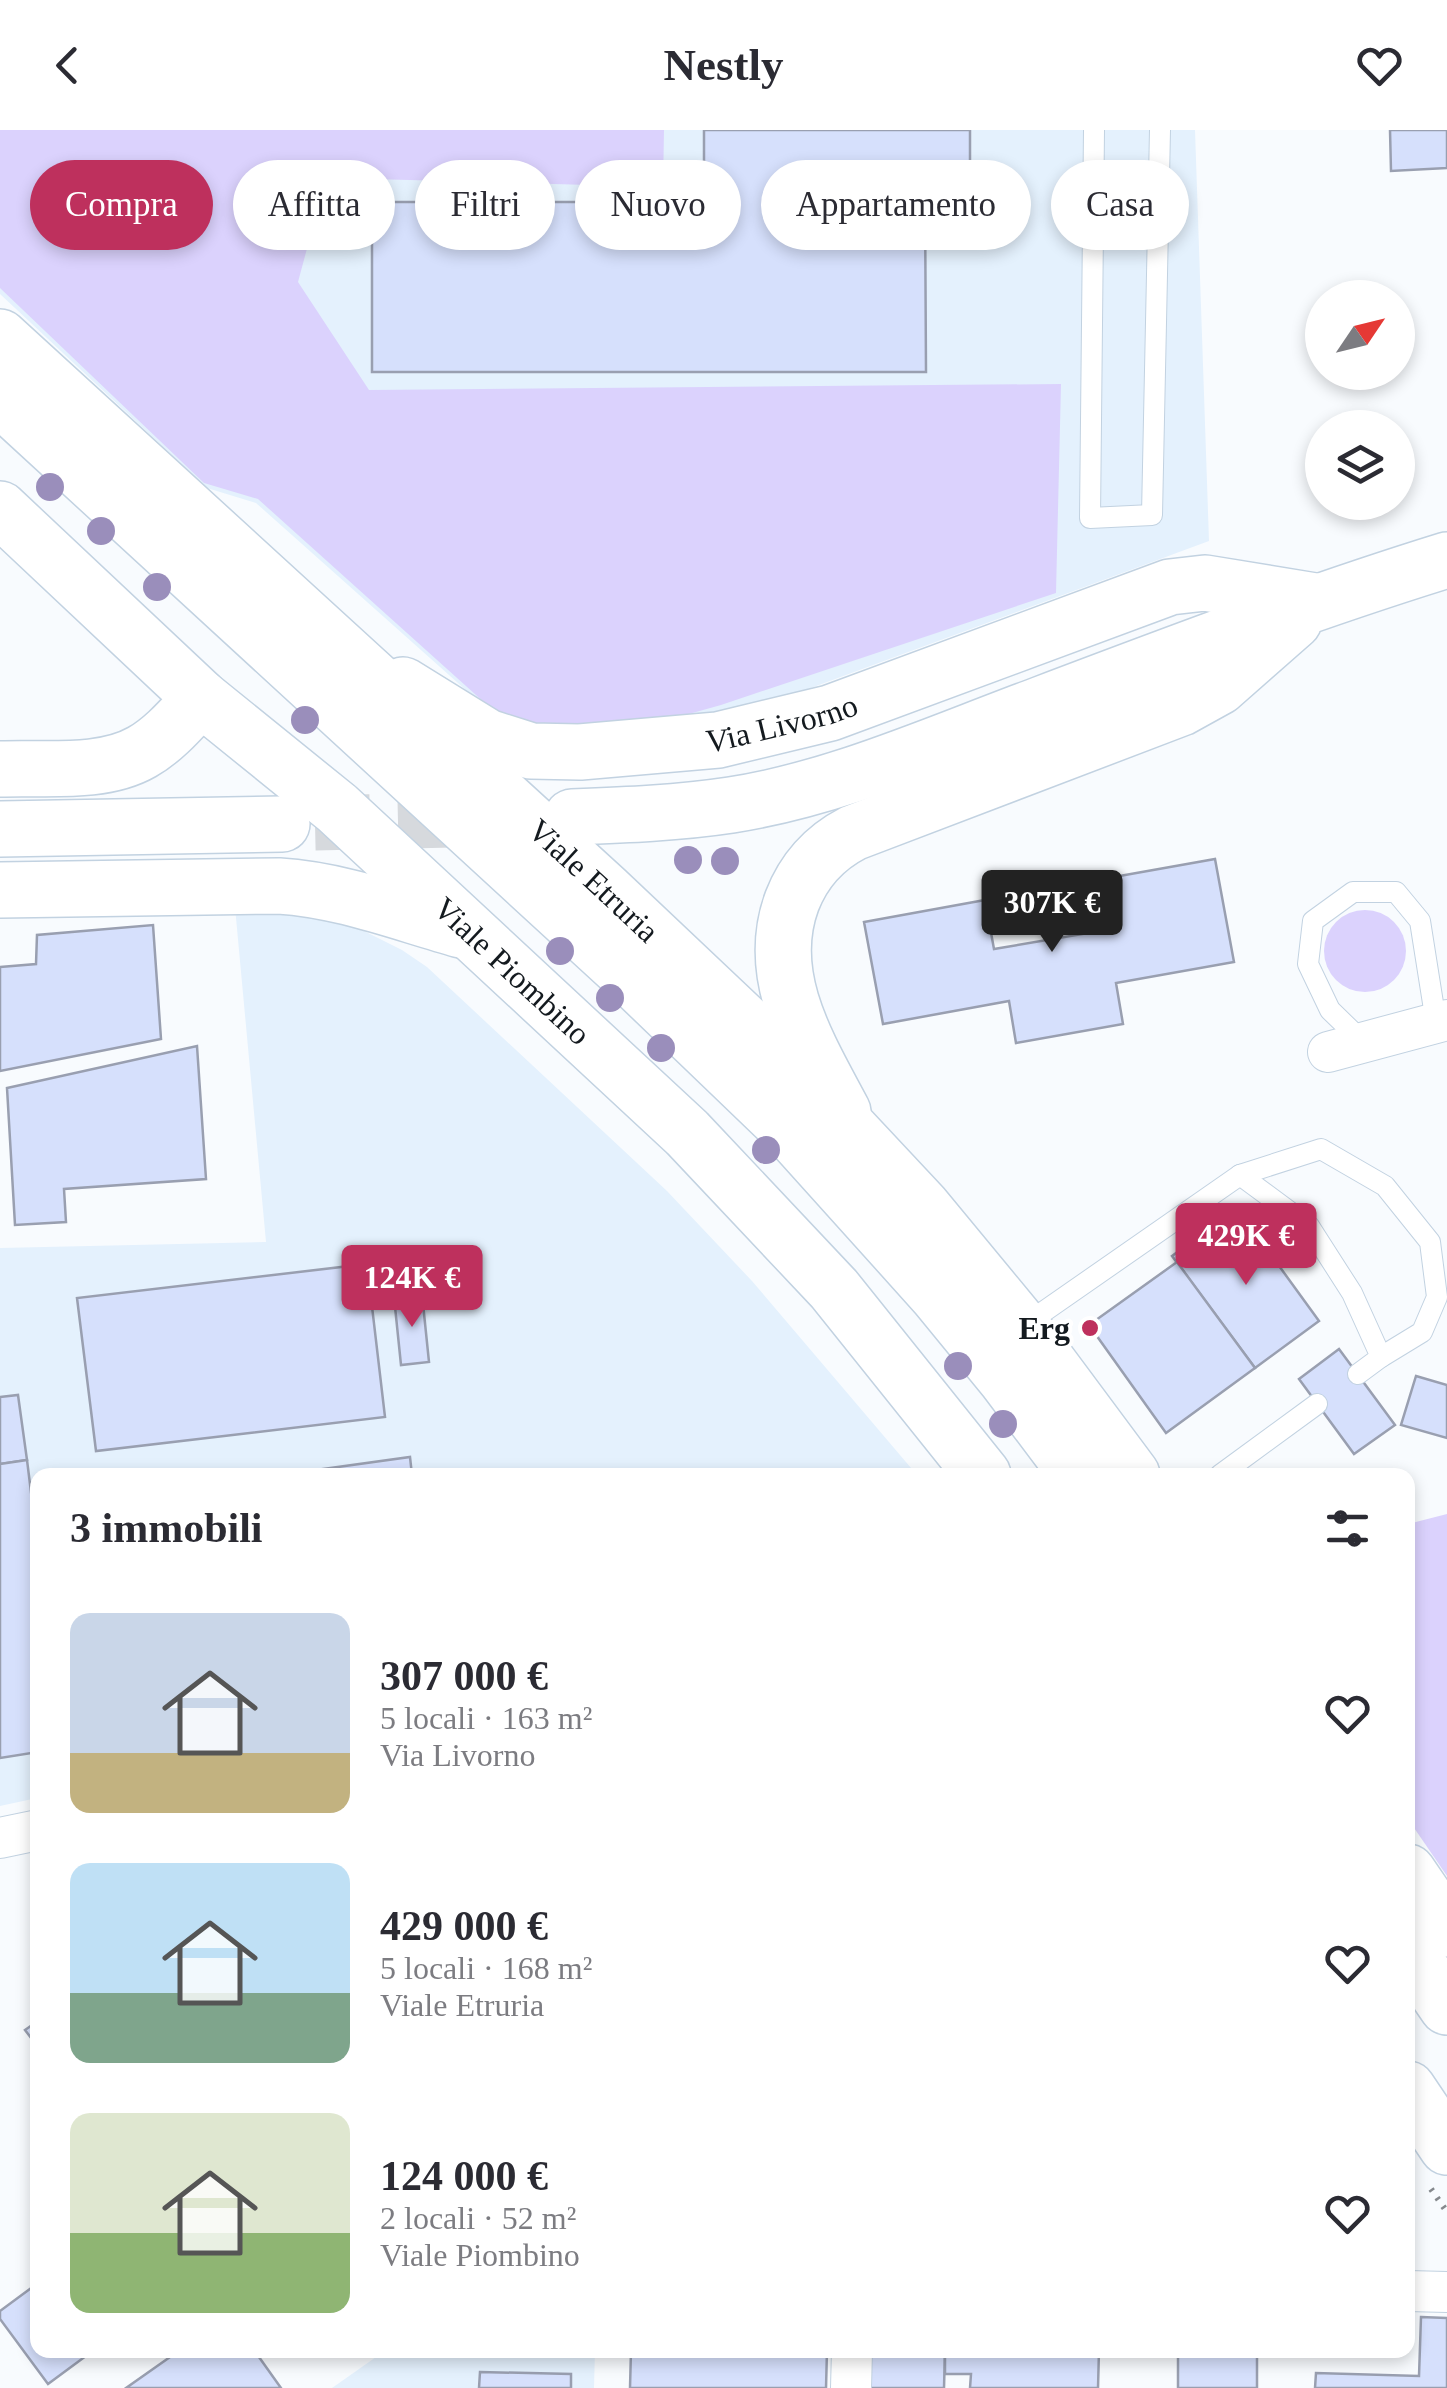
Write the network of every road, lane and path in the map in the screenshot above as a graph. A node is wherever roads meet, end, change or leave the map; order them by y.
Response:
1 (1094, 130) edge
2 (1160, 130) edge
3 (0, 336) edge
4 (0, 398) edge
5 (0, 509) edge
6 (1447, 560) edge
7 (273, 587) junction
8 (1314, 601) junction
9 (201, 698) junction
10 (0, 769) edge
11 (572, 818) dead end
12 (282, 824) tunnel mouth
13 (0, 828) edge
14 (0, 890) edge
15 (471, 933) junction
16 (1442, 1021) edge
17 (1345, 1047) joint
18 (851, 1128) junction
19 (1240, 1175) junction
20 (1022, 1327) junction
21 (1381, 1357) junction
22 (1358, 1374) dead end
23 (1317, 1404) dead end
24 (978, 1468) edge
25 (1073, 1468) edge
26 (1127, 1468) edge
27 (1230, 1468) edge
28 (30, 1832) edge
29 (0, 1838) edge
30 (1415, 1882) edge
31 (1447, 1929) edge
32 (1415, 1960) edge
33 (1447, 2007) edge
34 (1415, 2099) edge
35 (1447, 2147) edge
36 (1415, 2291) edge
37 (1447, 2292) edge
38 (852, 2358) edge
39 (851, 2388) edge

1 - 2 lane
3 - 7 street, Viale Etruria
4 - 25 street, Viale Etruria
5 - 9 street, Viale Piombino
6 - 8 street, Via Livorno
7 - 8 street, Via Livorno
7 - 18 street, Viale Etruria
8 - 11 street, Via Livorno
8 - 18 street, Via Livorno
9 - 10 street
9 - 15 street, Viale Piombino
12 - 13 street
14 - 15 street
15 - 24 street, Viale Piombino
16 - 17 street
16 - 17 lane
18 - 20 street, Viale Etruria
19 - 20 lane
19 - 21 lane
19 - 21 lane
20 - 26 street, Viale Etruria
21 - 22 lane
23 - 27 lane
28 - 29 street
30 - 31 street
32 - 33 street
34 - 35 street
36 - 37 street
38 - 39 street

